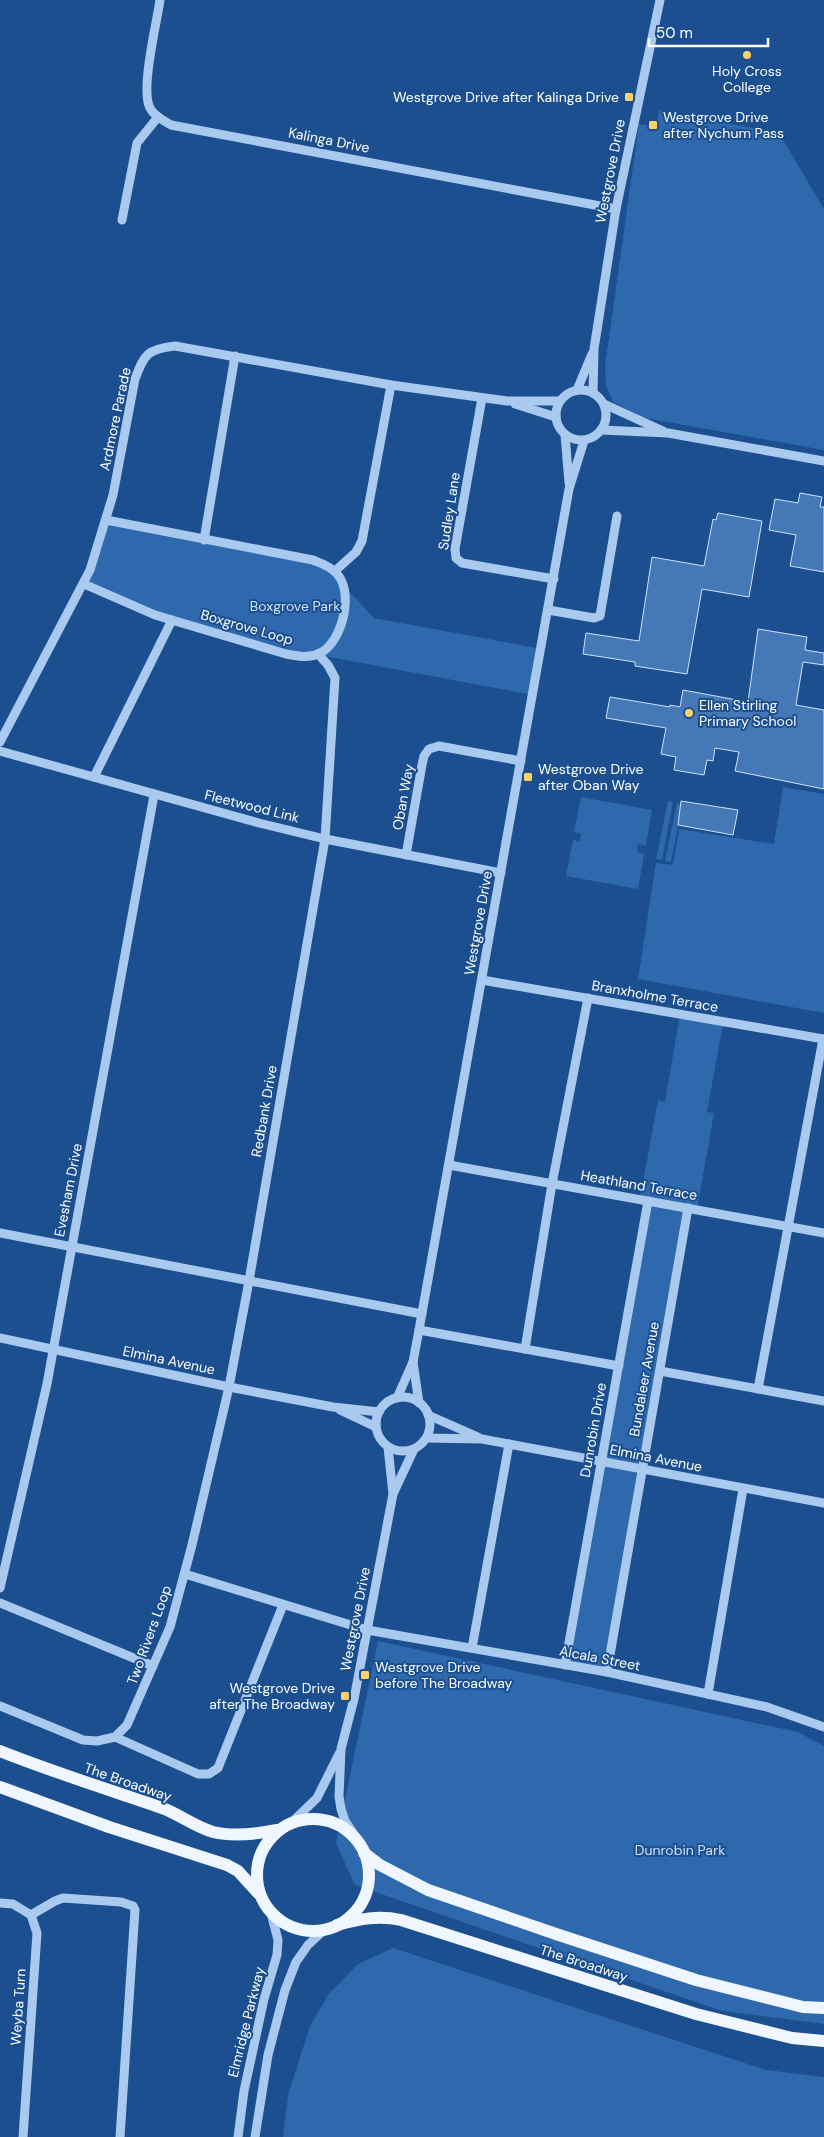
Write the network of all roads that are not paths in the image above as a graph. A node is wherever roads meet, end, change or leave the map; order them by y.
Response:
1 (160, 0) edge
2 (660, 0) edge
3 (158, 118) junction
4 (616, 209) junction
5 (122, 220) dead end
6 (594, 349) junction
7 (236, 356) junction
8 (391, 385) junction
9 (577, 390) junction
10 (593, 393) junction
11 (482, 398) junction
12 (507, 401) junction
13 (560, 401) junction
14 (604, 404) junction
15 (556, 418) junction
16 (601, 430) junction
17 (668, 433) junction
18 (565, 435) junction
19 (584, 441) junction
20 (824, 461) edge
21 (570, 489) junction
22 (617, 516) dead end
23 (106, 520) junction
24 (204, 540) junction
25 (335, 571) junction
26 (554, 579) junction
27 (84, 584) junction
28 (548, 610) junction
29 (172, 620) junction
30 (318, 654) junction
31 (0, 742) edge
32 (0, 751) edge
33 (521, 761) junction
34 (94, 777) junction
35 (154, 795) junction
36 (325, 839) junction
37 (406, 855) junction
38 (501, 873) junction
39 (482, 980) junction
40 (588, 998) junction
41 (824, 1039) edge
42 (449, 1165) junction
43 (552, 1184) junction
44 (648, 1201) junction
45 (688, 1208) junction
46 (788, 1226) junction
47 (0, 1233) edge
48 (824, 1233) edge
49 (71, 1247) junction
50 (249, 1281) junction
51 (422, 1314) junction
52 (419, 1330) junction
53 (0, 1338) edge
54 (53, 1350) junction
55 (525, 1350) junction
56 (412, 1362) junction
57 (619, 1366) junction
58 (660, 1371) junction
59 (229, 1387) junction
60 (758, 1389) junction
61 (397, 1398) junction
62 (824, 1401) edge
63 (419, 1403) junction
64 (332, 1407) junction
65 (379, 1412) junction
66 (428, 1415) junction
67 (376, 1427) junction
68 (427, 1438) junction
69 (482, 1439) junction
70 (509, 1444) junction
71 (388, 1447) junction
72 (414, 1449) junction
73 (602, 1462) junction
74 (642, 1469) junction
75 (744, 1488) junction
76 (393, 1494) junction
77 (824, 1503) edge
78 (185, 1574) junction
79 (0, 1588) edge
80 (0, 1603) edge
81 (283, 1605) junction
82 (367, 1630) junction
83 (472, 1648) junction
84 (565, 1665) junction
85 (154, 1666) junction
86 (607, 1672) junction
87 (708, 1694) junction
88 (0, 1706) edge
89 (823, 1724) edge
90 (114, 1737) junction
91 (341, 1749) junction
92 (0, 1751) edge
93 (0, 1787) edge
94 (290, 1823) junction
95 (278, 1830) junction
96 (362, 1848) junction
97 (262, 1898) junction
98 (0, 1903) edge
99 (271, 1913) junction
100 (31, 1914) junction
101 (338, 1925) junction
102 (323, 1930) junction
103 (824, 2008) edge
104 (824, 2041) edge
105 (23, 2137) edge
106 (120, 2137) edge
107 (238, 2137) edge
108 (255, 2137) edge

1 - 3 street
2 - 4 street, Westgrove Drive
3 - 4 street, Kalinga Drive
3 - 5 street
4 - 6 street, Westgrove Drive
6 - 9 street, Westgrove Drive
6 - 10 street, Westgrove Drive
7 - 8 street, Ardmore Parade
7 - 23 street, Ardmore Parade
7 - 24 street
8 - 11 street, Ardmore Parade
8 - 25 street
9 - 10 street
9 - 13 street
10 - 14 street
11 - 12 street, Ardmore Parade
11 - 26 street, Sudley Lane
12 - 13 street, Ardmore Parade
12 - 15 street, Ardmore Parade
13 - 15 street
14 - 16 street
14 - 17 street
15 - 18 street, Westgrove Drive
16 - 17 street
16 - 19 street
17 - 20 street
18 - 19 street
18 - 21 street, Westgrove Drive
19 - 21 street, Westgrove Drive
21 - 26 street, Westgrove Drive
22 - 28 street
23 - 24 street
23 - 27 street, Ardmore Parade
24 - 25 street
25 - 30 street
26 - 28 street, Westgrove Drive
27 - 29 street, Boxgrove Loop
27 - 31 street, Ardmore Parade
28 - 33 street, Westgrove Drive
29 - 30 street, Boxgrove Loop
29 - 34 street
30 - 36 street, Redbank Drive
32 - 34 street, Fleetwood Link
33 - 37 street, Oban Way
33 - 38 street, Westgrove Drive
34 - 35 street, Fleetwood Link
35 - 36 street, Fleetwood Link
35 - 49 street, Evesham Drive
36 - 37 street, Fleetwood Link
36 - 50 street, Redbank Drive
37 - 38 street, Fleetwood Link
38 - 39 street, Westgrove Drive
39 - 40 street, Branxholme Terrace
39 - 42 street, Westgrove Drive
40 - 41 street, Branxholme Terrace
40 - 43 street
41 - 46 street
42 - 43 street, Heathland Terrace
42 - 51 street, Westgrove Drive
43 - 44 street, Heathland Terrace
43 - 55 street
44 - 45 street, Heathland Terrace
44 - 57 street, Dunrobin Drive
45 - 46 street, Heathland Terrace
45 - 58 street, Bundaleer Avenue
46 - 48 street, Heathland Terrace
46 - 60 street
47 - 49 street
49 - 50 street
49 - 54 street, Evesham Drive
50 - 51 street
50 - 59 street, Redbank Drive
51 - 52 street, Westgrove Drive
52 - 55 street
52 - 56 street, Westgrove Drive
53 - 54 street, Elmina Avenue
54 - 59 street, Elmina Avenue
54 - 79 street, Evesham Drive
55 - 57 street
56 - 61 street, Westgrove Drive
56 - 63 street, Westgrove Drive
57 - 73 street, Dunrobin Drive
58 - 60 street
58 - 74 street, Bundaleer Avenue
59 - 64 street, Elmina Avenue
59 - 78 street, Two Rivers Loop
60 - 62 street
61 - 63 street
61 - 65 street
63 - 66 street
64 - 65 street, Elmina Avenue
64 - 67 street, Elmina Avenue
65 - 67 street
66 - 68 street
66 - 69 street, Elmina Avenue
67 - 71 street
68 - 69 street, Elmina Avenue
68 - 72 street
69 - 70 street, Elmina Avenue
70 - 73 street, Elmina Avenue
70 - 83 street
71 - 72 street
71 - 76 street, Westgrove Drive
72 - 76 street, Westgrove Drive
73 - 74 street, Elmina Avenue
73 - 84 street, Dunrobin Drive
74 - 75 street, Elmina Avenue
74 - 86 street, Bundaleer Avenue
75 - 77 street, Elmina Avenue
75 - 87 street
76 - 82 street, Westgrove Drive
78 - 81 street, Alcala Street
78 - 85 street, Two Rivers Loop
80 - 85 street
81 - 82 street, Alcala Street
81 - 90 street
82 - 83 street, Alcala Street
82 - 91 street, Westgrove Drive
83 - 84 street, Alcala Street
84 - 86 street, Alcala Street
85 - 90 street, Two Rivers Loop
86 - 87 street, Alcala Street
87 - 89 street, Alcala Street
88 - 90 street
91 - 94 street, Westgrove Drive
91 - 96 street, Westgrove Drive
92 - 95 main road, The Broadway
93 - 97 main road
94 - 95 main road
94 - 96 main road
95 - 97 main road
96 - 101 main road
96 - 103 main road, The Broadway
97 - 99 main road
98 - 100 street
99 - 102 main road
99 - 107 street, Elmridge Parkway
100 - 105 street, Weyba Turn
100 - 106 street
101 - 102 main road
101 - 104 main road, The Broadway
102 - 108 street

